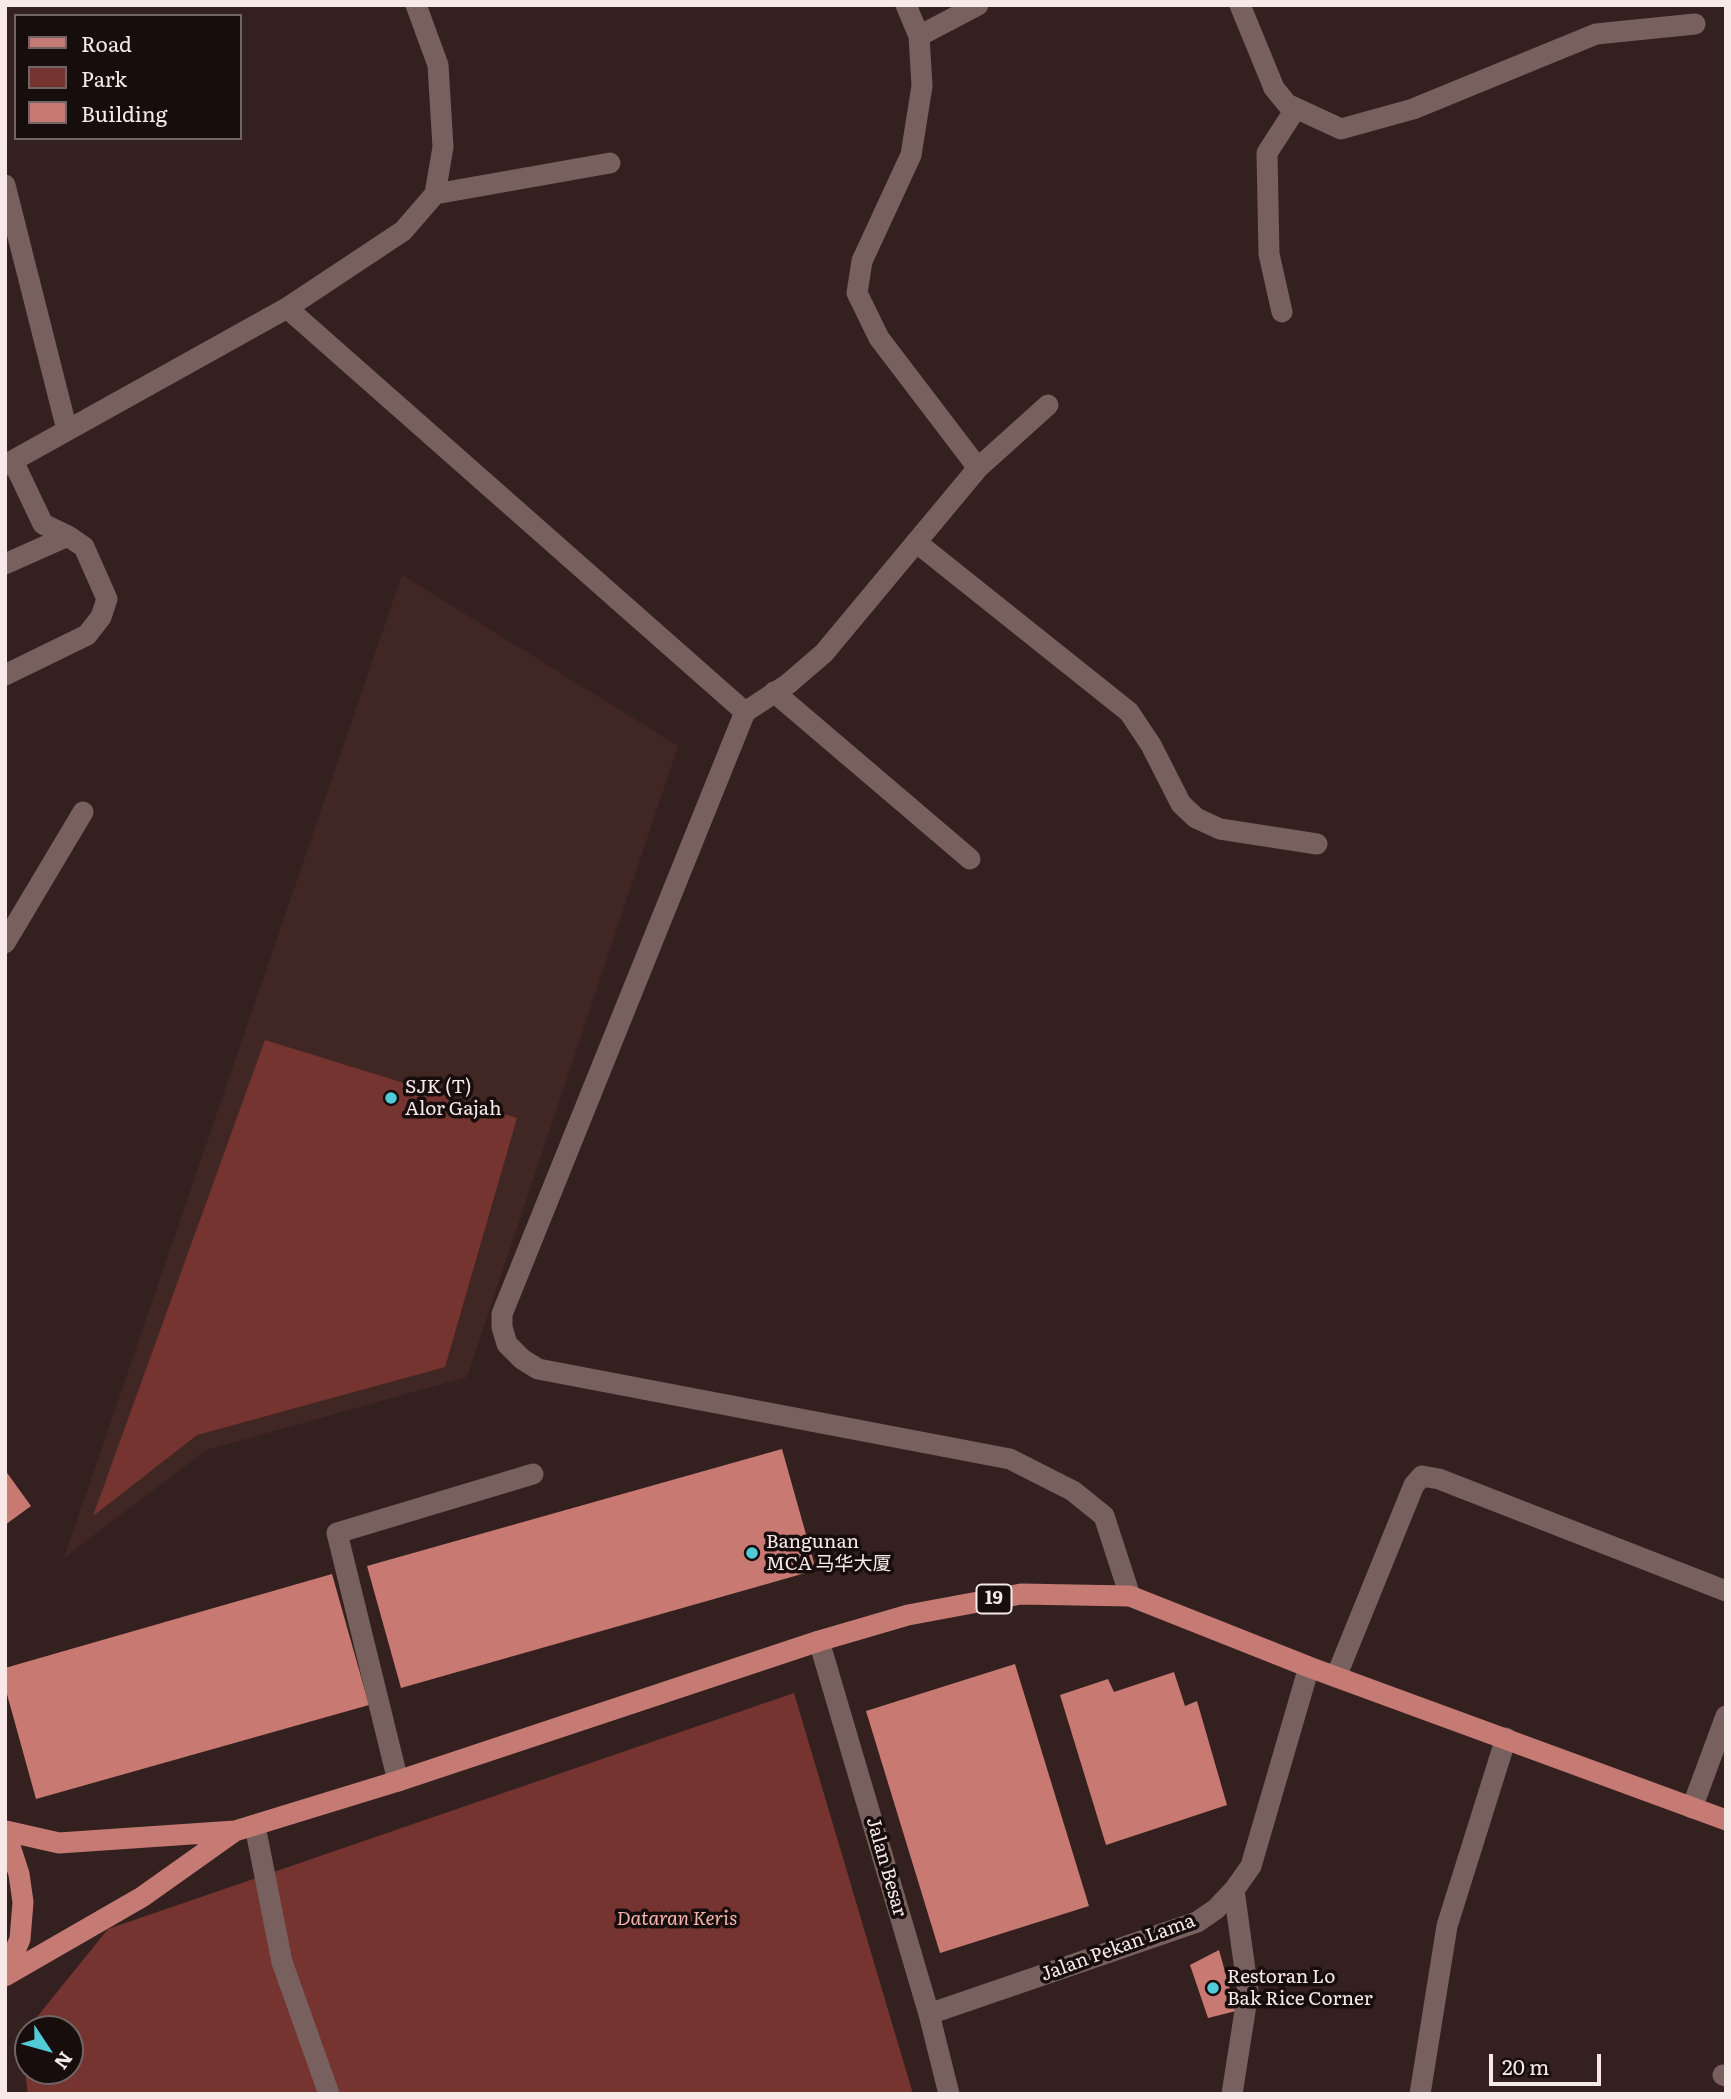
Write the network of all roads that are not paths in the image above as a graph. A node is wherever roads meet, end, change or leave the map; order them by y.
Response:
1 (416, 5) edge
2 (906, 5) edge
3 (978, 5) edge
4 (1240, 5) edge
5 (1695, 24) dead end
6 (919, 36) junction
7 (1296, 108) junction
8 (610, 163) dead end
9 (5, 185) edge
10 (435, 194) junction
11 (287, 307) junction
12 (1282, 312) dead end
13 (1048, 405) dead end
14 (67, 430) junction
15 (9, 463) edge
16 (978, 468) junction
17 (68, 536) junction
18 (916, 542) junction
19 (5, 564) edge
20 (5, 675) edge
21 (774, 692) junction
22 (745, 712) junction
23 (83, 812) dead end
24 (1317, 844) dead end
25 (970, 859) dead end
26 (5, 943) edge
27 (533, 1474) dead end
28 (1726, 1591) edge
29 (1130, 1596) junction
30 (819, 1641) junction
31 (1309, 1667) junction
32 (1336, 1677) junction
33 (1726, 1716) edge
34 (1506, 1738) junction
35 (398, 1781) junction
36 (1692, 1808) junction
37 (1726, 1820) edge
38 (245, 1829) junction
39 (5, 1831) edge
40 (1234, 1890) junction
41 (5, 1975) edge
42 (929, 2014) junction
43 (329, 2094) edge
44 (949, 2094) edge
45 (1232, 2094) edge
46 (1420, 2094) edge

1 - 10 street
2 - 6 street
3 - 6 street
4 - 7 street
5 - 7 street
6 - 16 street
7 - 12 street
8 - 10 street
9 - 14 street
10 - 11 street
11 - 14 street
11 - 22 street
13 - 16 street
14 - 15 street
15 - 17 street
16 - 18 street
17 - 19 street
17 - 20 street
18 - 21 street
18 - 24 street
21 - 22 street
21 - 25 street
22 - 29 street
23 - 26 street
27 - 35 street
28 - 32 street
29 - 30 main road, 19
29 - 31 main road, 19
30 - 35 main road, 19
30 - 42 street, Jalan Besar
31 - 32 main road, 19
31 - 40 street, Jalan Pekan Lama
32 - 34 main road, 19
33 - 36 street
34 - 36 main road, 19
34 - 46 street
35 - 38 main road, 19
36 - 37 main road, 19
38 - 39 main road
38 - 41 main road
38 - 43 street
39 - 41 main road
40 - 42 street, Jalan Pekan Lama
40 - 45 street
42 - 44 street, Jalan Besar

